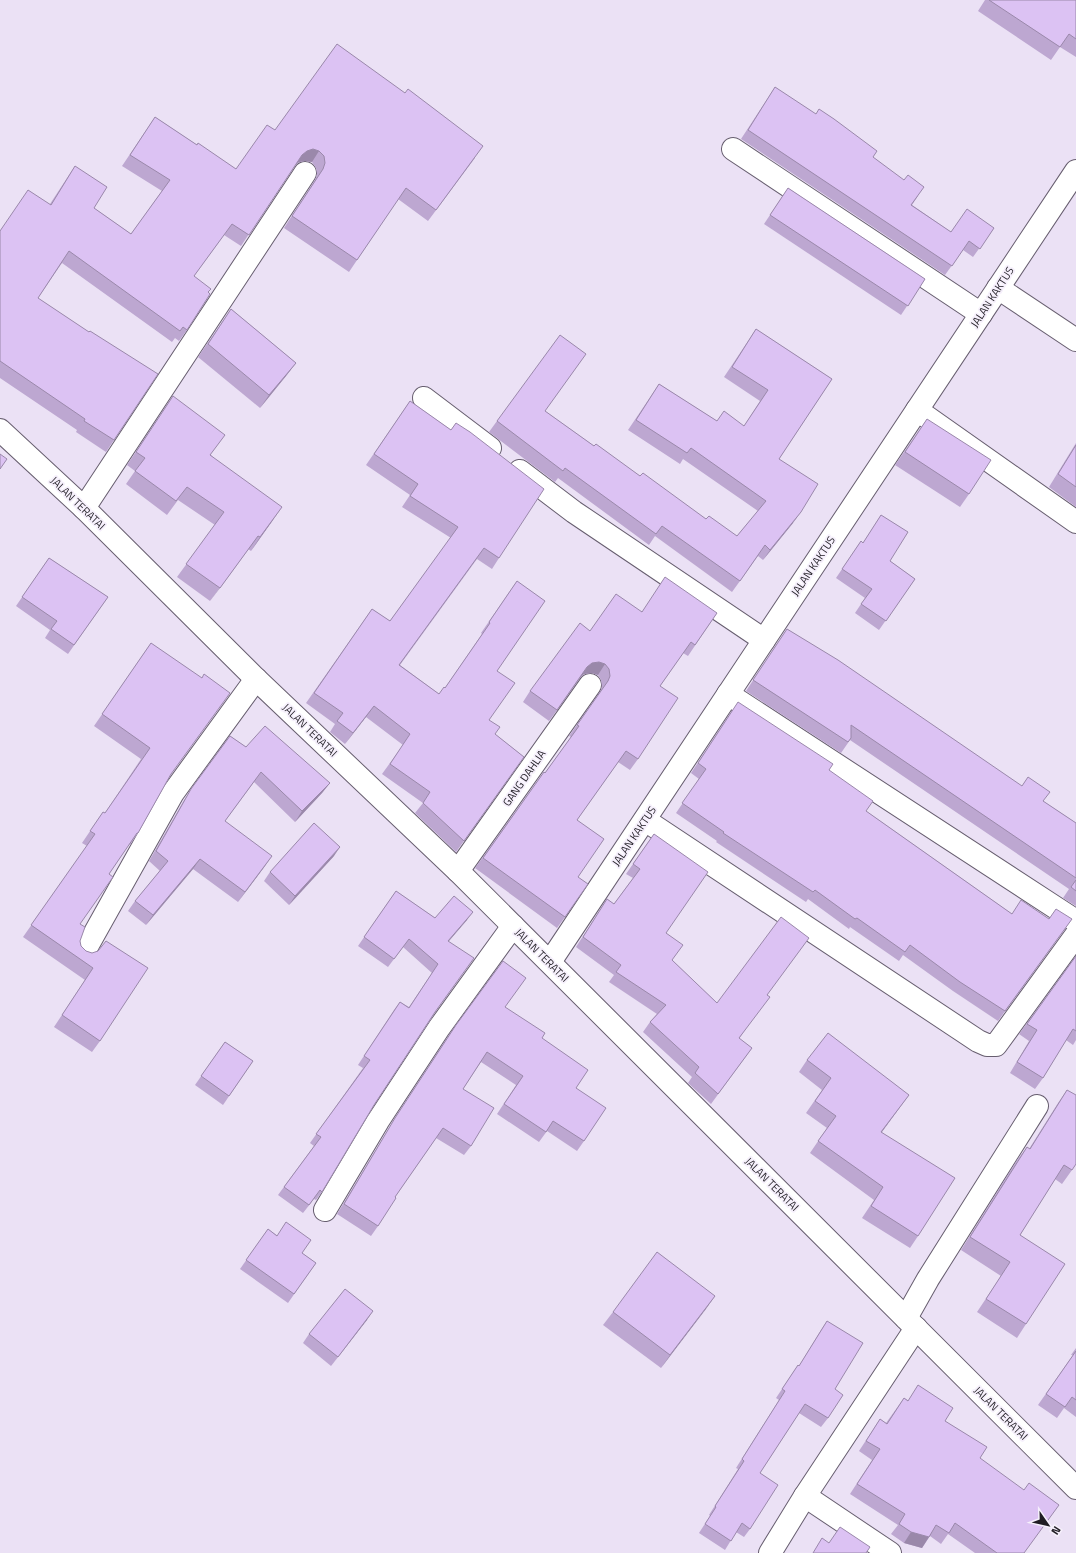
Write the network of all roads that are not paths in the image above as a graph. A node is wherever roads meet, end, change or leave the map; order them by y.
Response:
1 (733, 149) dead end
2 (1076, 170) edge
3 (305, 173) dead end
4 (998, 288) junction
5 (981, 314) junction
6 (1076, 340) edge
7 (424, 398) dead end
8 (917, 410) junction
9 (0, 430) edge
10 (84, 508) junction
11 (1076, 522) edge
12 (764, 640) junction
13 (256, 679) junction
14 (590, 685) dead end
15 (728, 694) junction
16 (645, 820) junction
17 (458, 871) junction
18 (1076, 920) edge
19 (513, 926) junction
20 (1076, 935) edge
21 (84, 952) edge
22 (550, 962) junction
23 (1037, 1106) dead end
24 (324, 1210) dead end
25 (911, 1323) junction
26 (1076, 1488) edge
27 (805, 1496) junction
28 (770, 1553) edge
29 (890, 1553) edge

1 - 5 street
2 - 4 street, JALAN KAKTUS
3 - 10 street
4 - 5 street, JALAN KAKTUS
4 - 6 street
5 - 8 street, JALAN KAKTUS
7 - 12 street
8 - 11 street
8 - 12 street, JALAN KAKTUS
9 - 10 street, JALAN TERATAI
10 - 13 street, JALAN TERATAI
12 - 15 street, JALAN KAKTUS
13 - 17 street, JALAN TERATAI
13 - 21 street
14 - 17 street, GANG DAHLIA
15 - 16 street, JALAN KAKTUS
15 - 18 street
16 - 20 street
16 - 22 street, JALAN KAKTUS
17 - 19 street, JALAN TERATAI
19 - 22 street, JALAN TERATAI
19 - 24 street
22 - 25 street, JALAN TERATAI
23 - 25 street
25 - 26 street, JALAN TERATAI
25 - 27 street
27 - 28 street
27 - 29 street

